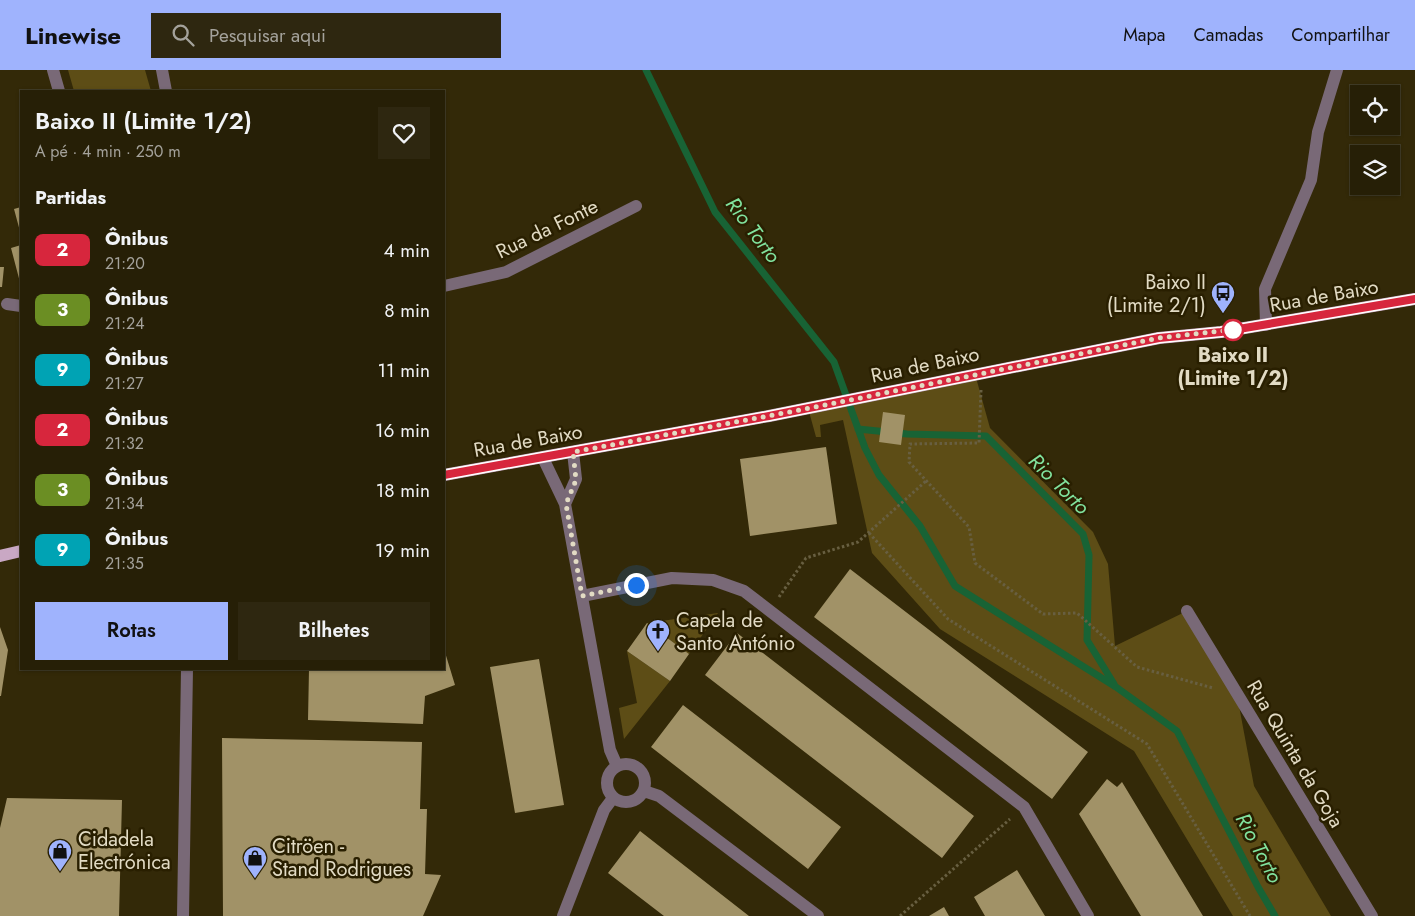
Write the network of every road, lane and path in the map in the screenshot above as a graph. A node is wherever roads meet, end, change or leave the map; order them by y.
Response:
1 (54, 70) edge
2 (162, 70) edge
3 (1337, 70) edge
4 (59, 90) edge
5 (166, 90) edge
6 (636, 206) dead end
7 (445, 286) edge
8 (1415, 299) edge
9 (7, 304) dead end
10 (20, 306) edge
11 (1266, 325) junction
12 (982, 387) dead end
13 (573, 452) junction
14 (543, 458) junction
15 (445, 475) edge
16 (926, 481) junction
17 (566, 504) junction
18 (868, 533) junction
19 (20, 551) edge
20 (0, 556) edge
21 (582, 596) junction
22 (770, 610) junction
23 (1187, 610) dead end
24 (187, 670) edge
25 (1238, 694) junction
26 (617, 766) junction
27 (644, 791) junction
28 (613, 798) junction
29 (1024, 807) junction
30 (183, 916) edge
31 (563, 916) edge
32 (818, 916) edge
33 (900, 916) edge
34 (1088, 916) edge
35 (1250, 916) edge
36 (1372, 916) edge

1 - 4 street
2 - 5 street
3 - 11 street
6 - 7 street, Rua da Fonte
8 - 11 main road, Rua de Baixo
9 - 10 street
11 - 13 main road, Rua de Baixo
12 - 16 path
13 - 14 main road, Rua de Baixo
13 - 17 street
14 - 15 main road, Rua de Baixo
14 - 17 street
16 - 18 path
16 - 25 path
17 - 21 street
18 - 22 path
18 - 35 path
19 - 20 main road
21 - 22 street
21 - 26 street
22 - 29 street
23 - 25 street, Rua Quinta da Goja
24 - 30 street
25 - 36 street, Rua Quinta da Goja
26 - 27 street
26 - 28 street
27 - 28 street
27 - 32 street
28 - 31 street
29 - 33 path
29 - 34 street

